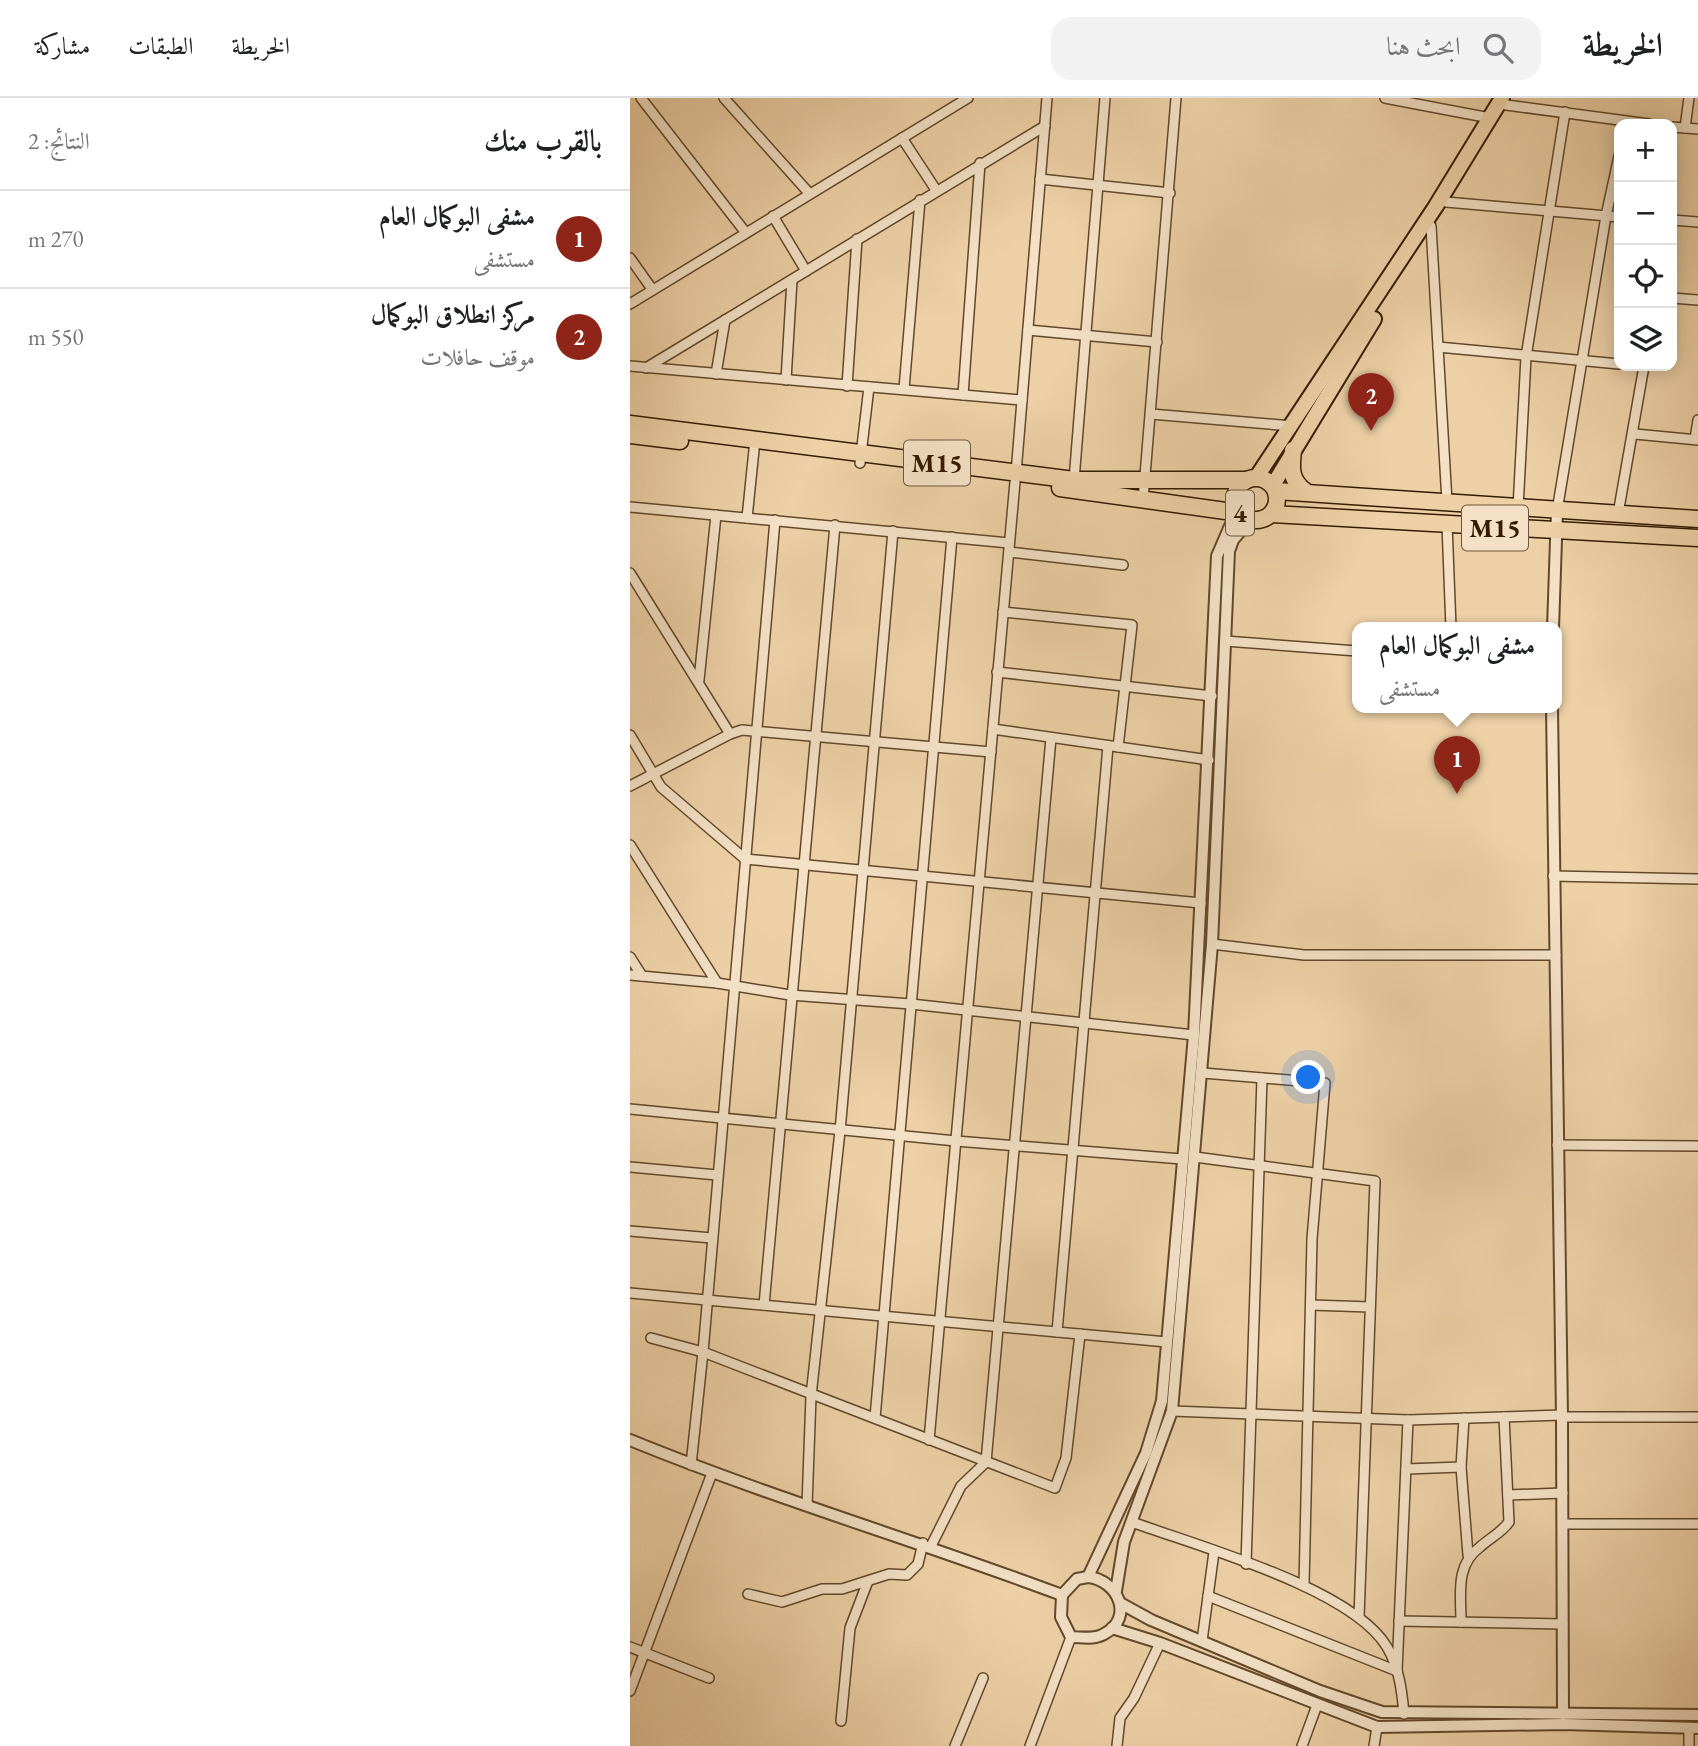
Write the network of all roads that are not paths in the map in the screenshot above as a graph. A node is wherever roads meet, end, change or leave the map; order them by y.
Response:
1 (641, 98) edge
2 (724, 98) edge
3 (968, 98) edge
4 (1047, 98) edge
5 (1105, 98) edge
6 (1176, 98) edge
7 (1385, 98) edge
8 (1689, 98) edge
9 (1500, 101) edge
10 (1565, 112) junction
11 (1614, 121) edge
12 (1488, 123) junction
13 (1045, 126) junction
14 (1677, 127) edge
15 (1685, 128) junction
16 (1698, 129) edge
17 (902, 138) junction
18 (980, 163) junction
19 (1040, 179) junction
20 (1614, 179) edge
21 (1098, 186) junction
22 (936, 190) junction
23 (809, 193) junction
24 (1170, 193) junction
25 (920, 200) junction
26 (1441, 206) junction
27 (1550, 211) junction
28 (773, 216) junction
29 (1606, 216) junction
30 (1614, 217) edge
31 (1677, 220) edge
32 (1698, 222) edge
33 (1431, 226) junction
34 (746, 233) junction
35 (857, 239) junction
36 (630, 258) edge
37 (806, 271) junction
38 (792, 280) junction
39 (652, 289) junction
40 (1677, 298) edge
41 (1698, 300) edge
42 (630, 304) edge
43 (725, 320) junction
44 (1028, 330) junction
45 (1086, 335) junction
46 (1157, 342) junction
47 (1438, 347) junction
48 (1525, 357) junction
49 (1583, 361) junction
50 (1614, 364) edge
51 (630, 366) edge
52 (646, 368) junction
53 (1643, 371) edge
54 (716, 374) junction
55 (786, 380) junction
56 (847, 386) junction
57 (869, 387) junction
58 (904, 389) junction
59 (963, 395) junction
60 (1022, 400) junction
61 (1151, 414) junction
62 (1698, 420) edge
63 (1301, 421) junction
64 (630, 424) edge
65 (1634, 434) junction
66 (630, 435) edge
67 (1696, 440) edge
68 (754, 445) junction
69 (1293, 450) junction
70 (861, 458) junction
71 (1016, 478) junction
72 (1251, 479) junction
73 (1074, 480) junction
74 (1146, 482) junction
75 (1275, 488) junction
76 (1305, 491) junction
77 (1143, 500) junction
78 (1447, 502) junction
79 (630, 507) edge
80 (1518, 508) junction
81 (1558, 511) junction
82 (1292, 513) joint
83 (1272, 514) junction
84 (1618, 514) junction
85 (716, 515) junction
86 (1245, 517) junction
87 (747, 518) junction
88 (1698, 519) edge
89 (775, 520) junction
90 (1447, 524) junction
91 (835, 525) junction
92 (893, 531) junction
93 (1557, 532) junction
94 (952, 537) junction
95 (1698, 538) edge
96 (1009, 547) junction
97 (1123, 565) dead end
98 (630, 573) edge
99 (1003, 612) junction
100 (1451, 622) edge
101 (1553, 622) edge
102 (1225, 641) junction
103 (1352, 651) edge
104 (998, 672) junction
105 (699, 680) junction
106 (1125, 687) junction
107 (1212, 696) junction
108 (1552, 713) edge
109 (755, 729) junction
110 (993, 729) junction
111 (730, 734) junction
112 (630, 735) edge
113 (816, 737) junction
114 (1051, 738) junction
115 (874, 740) junction
116 (934, 746) junction
117 (1108, 746) junction
118 (1118, 747) junction
119 (991, 752) junction
120 (1209, 760) junction
121 (653, 773) junction
122 (630, 786) edge
123 (630, 845) edge
124 (745, 859) junction
125 (803, 865) junction
126 (863, 870) junction
127 (922, 876) junction
128 (1553, 876) junction
129 (1698, 879) edge
130 (979, 881) junction
131 (1037, 887) junction
132 (1095, 893) junction
133 (1201, 903) junction
134 (1212, 944) junction
135 (1556, 955) junction
136 (630, 957) edge
137 (630, 975) edge
138 (642, 976) junction
139 (717, 983) junction
140 (734, 985) junction
141 (790, 995) junction
142 (851, 1000) junction
143 (911, 1004) junction
144 (967, 1011) junction
145 (1026, 1017) junction
146 (1083, 1023) junction
147 (1194, 1035) junction
148 (1203, 1073) junction
149 (1262, 1078) junction
150 (630, 1109) edge
151 (722, 1120) junction
152 (780, 1125) junction
153 (840, 1131) junction
154 (900, 1136) junction
155 (956, 1142) junction
156 (1556, 1145) junction
157 (1014, 1146) junction
158 (1698, 1146) edge
159 (1072, 1151) junction
160 (1195, 1157) junction
161 (1182, 1159) junction
162 (1259, 1166) junction
163 (630, 1167) edge
164 (1317, 1173) junction
165 (717, 1175) junction
166 (630, 1231) edge
167 (712, 1238) junction
168 (630, 1293) edge
169 (706, 1301) junction
170 (1311, 1305) junction
171 (764, 1306) junction
172 (1370, 1307) junction
173 (822, 1311) junction
174 (884, 1317) junction
175 (940, 1322) junction
176 (998, 1327) junction
177 (1056, 1332) junction
178 (1080, 1334) junction
179 (651, 1338) dead end
180 (1167, 1342) junction
181 (703, 1352) junction
182 (811, 1396) junction
183 (1172, 1411) junction
184 (1251, 1415) junction
185 (1562, 1416) junction
186 (1310, 1417) junction
187 (1504, 1417) junction
188 (1698, 1417) edge
189 (875, 1418) junction
190 (1464, 1418) junction
191 (1366, 1419) junction
192 (1408, 1420) junction
193 (630, 1440) edge
194 (929, 1440) junction
195 (986, 1462) junction
196 (691, 1465) junction
197 (1461, 1467) junction
198 (1406, 1469) junction
199 (712, 1473) junction
200 (1563, 1493) junction
201 (1508, 1495) junction
202 (807, 1506) junction
203 (1132, 1522) junction
204 (1563, 1524) junction
205 (1698, 1524) edge
206 (927, 1544) junction
207 (1214, 1552) junction
208 (1468, 1555) junction
209 (1246, 1564) junction
210 (1088, 1577) junction
211 (868, 1581) junction
212 (1304, 1585) junction
213 (1116, 1591) junction
214 (748, 1594) dead end
215 (1062, 1595) junction
216 (1208, 1596) junction
217 (1120, 1603) junction
218 (1359, 1617) junction
219 (1399, 1621) junction
220 (1461, 1622) junction
221 (1563, 1624) junction
222 (1112, 1628) junction
223 (1072, 1637) junction
224 (1202, 1642) junction
225 (1160, 1643) junction
226 (630, 1647) edge
227 (644, 1653) junction
228 (1397, 1671) junction
229 (709, 1678) dead end
230 (983, 1678) dead end
231 (630, 1691) edge
232 (1317, 1705) junction
233 (1404, 1714) junction
234 (1563, 1714) junction
235 (1698, 1715) edge
236 (841, 1721) dead end
237 (1377, 1727) junction
238 (1694, 1728) edge
239 (955, 1746) edge
240 (1030, 1746) edge
241 (1117, 1746) edge
242 (1302, 1746) edge
243 (1374, 1746) edge
244 (1689, 1746) edge

1 - 34 street
2 - 23 street
3 - 17 street
4 - 13 street
5 - 21 street
6 - 24 street
7 - 12 street
8 - 15 street
9 - 10 street
9 - 12 main road
10 - 11 street
10 - 27 street
12 - 26 main road
13 - 18 street
13 - 19 street
14 - 15 street
15 - 16 street
17 - 22 street
17 - 23 street
18 - 22 street
18 - 59 street
19 - 21 street
19 - 44 street
20 - 29 street
21 - 24 street
21 - 45 street
22 - 25 street
23 - 28 street
24 - 46 street
25 - 35 street
25 - 58 street
26 - 27 street
26 - 33 main road
26 - 63 main road
27 - 29 street
27 - 48 street
28 - 34 street
28 - 37 street
29 - 30 street
29 - 49 street
31 - 32 street
33 - 47 street
33 - 63 main road
34 - 39 street
35 - 37 street
35 - 56 street
36 - 39 street
37 - 38 street
38 - 43 street
38 - 55 street
39 - 42 street
40 - 41 street
43 - 52 street
43 - 54 street
44 - 45 street
44 - 60 street
45 - 46 street
45 - 73 street
46 - 61 street
47 - 48 street
47 - 78 street
48 - 49 street
48 - 80 street
49 - 50 street
49 - 81 street
51 - 52 street
52 - 54 street
53 - 65 street
54 - 55 street
55 - 56 street
56 - 57 street
57 - 58 street
57 - 70 street
58 - 59 street
59 - 60 street
60 - 71 street
61 - 63 street
61 - 74 street
62 - 67 street
63 - 69 main road
63 - 72 main road
64 - 68 highway, M15
65 - 67 street
65 - 84 street
66 - 68 highway, M15
68 - 70 highway, M15
68 - 87 street
69 - 75 main road
69 - 76 highway
70 - 71 highway, M15
71 - 73 highway, M15
71 - 77 highway, M15
71 - 96 street
72 - 74 highway, M15
72 - 75 highway, 4
72 - 86 highway, 4
73 - 74 highway, M15
74 - 77 street
75 - 76 highway, 4
75 - 83 highway, 4
76 - 78 highway, M15
77 - 86 highway, M15
78 - 80 highway, M15
79 - 85 street
80 - 81 highway, M15
81 - 84 highway, M15
81 - 93 street
82 - 83 highway, 4
82 - 90 highway, M15
83 - 86 highway, 4
84 - 88 highway, M15
85 - 87 street
85 - 105 street
86 - 102 street
86 - 107 street
87 - 89 street
89 - 91 street
89 - 109 street
90 - 93 highway, M15
90 - 100 street
91 - 92 street
91 - 113 street
92 - 94 street
92 - 115 street
93 - 95 highway, M15
93 - 101 street
94 - 96 street
94 - 116 street
96 - 97 street
96 - 99 street
98 - 105 street
99 - 104 street
99 - 106 street
102 - 103 street
102 - 134 street
104 - 106 street
104 - 110 street
105 - 111 street
106 - 107 street
106 - 118 street
107 - 120 street
108 - 128 street
109 - 111 street
109 - 113 street
109 - 124 street
110 - 114 street
110 - 119 street
111 - 121 street
112 - 121 street
113 - 115 street
113 - 125 street
114 - 117 street
114 - 131 street
115 - 116 street
115 - 126 street
116 - 119 street
116 - 127 street
117 - 118 street
117 - 132 street
118 - 120 street
119 - 130 street
120 - 133 street
121 - 122 street
121 - 124 street
123 - 139 street
124 - 125 street
124 - 140 street
125 - 126 street
125 - 141 street
126 - 127 street
126 - 142 street
127 - 130 street
127 - 143 street
128 - 129 street
128 - 135 street
130 - 131 street
130 - 144 street
131 - 132 street
131 - 145 street
132 - 133 street
132 - 146 street
133 - 147 street
134 - 135 street
134 - 148 street
135 - 156 street
136 - 138 street
137 - 138 street
138 - 139 street
139 - 140 street
140 - 141 street
140 - 151 street
141 - 142 street
141 - 152 street
142 - 143 street
142 - 153 street
143 - 144 street
143 - 154 street
144 - 145 street
144 - 155 street
145 - 146 street
145 - 157 street
146 - 147 street
146 - 159 street
147 - 161 street
148 - 149 street
148 - 160 street
149 - 162 street
149 - 164 street
150 - 151 street
151 - 152 street
151 - 165 street
152 - 153 street
152 - 171 street
153 - 154 street
153 - 173 street
154 - 155 street
154 - 174 street
155 - 157 street
155 - 175 street
156 - 158 street
156 - 185 street
157 - 159 street
157 - 176 street
159 - 161 street
159 - 177 street
160 - 162 street
160 - 183 street
161 - 180 street
162 - 164 street
162 - 184 street
163 - 165 street
164 - 170 street
164 - 172 street
165 - 167 street
166 - 167 street
167 - 169 street
168 - 169 street
169 - 171 street
169 - 181 street
170 - 172 street
170 - 186 street
171 - 173 street
172 - 191 street
173 - 174 street
173 - 182 street
174 - 175 street
174 - 189 street
175 - 176 street
175 - 194 street
176 - 177 street
176 - 195 street
177 - 178 street
178 - 180 street
178 - 195 street
179 - 181 street
180 - 210 street
181 - 182 street
181 - 196 street
182 - 189 street
182 - 202 street
183 - 184 street
183 - 203 street
184 - 186 street
184 - 209 street
185 - 187 street
185 - 188 street
185 - 200 street
186 - 191 street
186 - 212 street
187 - 190 street
187 - 201 street
189 - 194 street
190 - 192 street
190 - 197 street
191 - 192 street
191 - 218 street
192 - 198 street
193 - 196 street
194 - 195 street
195 - 206 street
196 - 199 street
197 - 198 street
197 - 208 street
198 - 219 street
199 - 202 street
199 - 227 street
200 - 201 street
200 - 204 street
201 - 208 street
202 - 206 street
203 - 207 street
203 - 213 street
204 - 205 street
204 - 221 street
206 - 211 street
206 - 215 street
207 - 209 street
207 - 216 street
208 - 220 street
209 - 212 street
210 - 213 street
210 - 215 street
211 - 214 street
211 - 236 street
212 - 218 street
213 - 217 street
215 - 223 street
216 - 224 street
216 - 228 street
217 - 222 street
217 - 224 street
218 - 228 street
219 - 220 street
219 - 228 street
220 - 221 street
221 - 234 street
222 - 223 street
222 - 225 street
223 - 240 street
224 - 233 street
225 - 232 street
225 - 241 street
226 - 227 street
227 - 229 street
227 - 231 street
228 - 233 street
230 - 239 street
232 - 237 street
232 - 242 street
233 - 234 street
234 - 235 street
237 - 238 street
237 - 243 street
238 - 244 street

